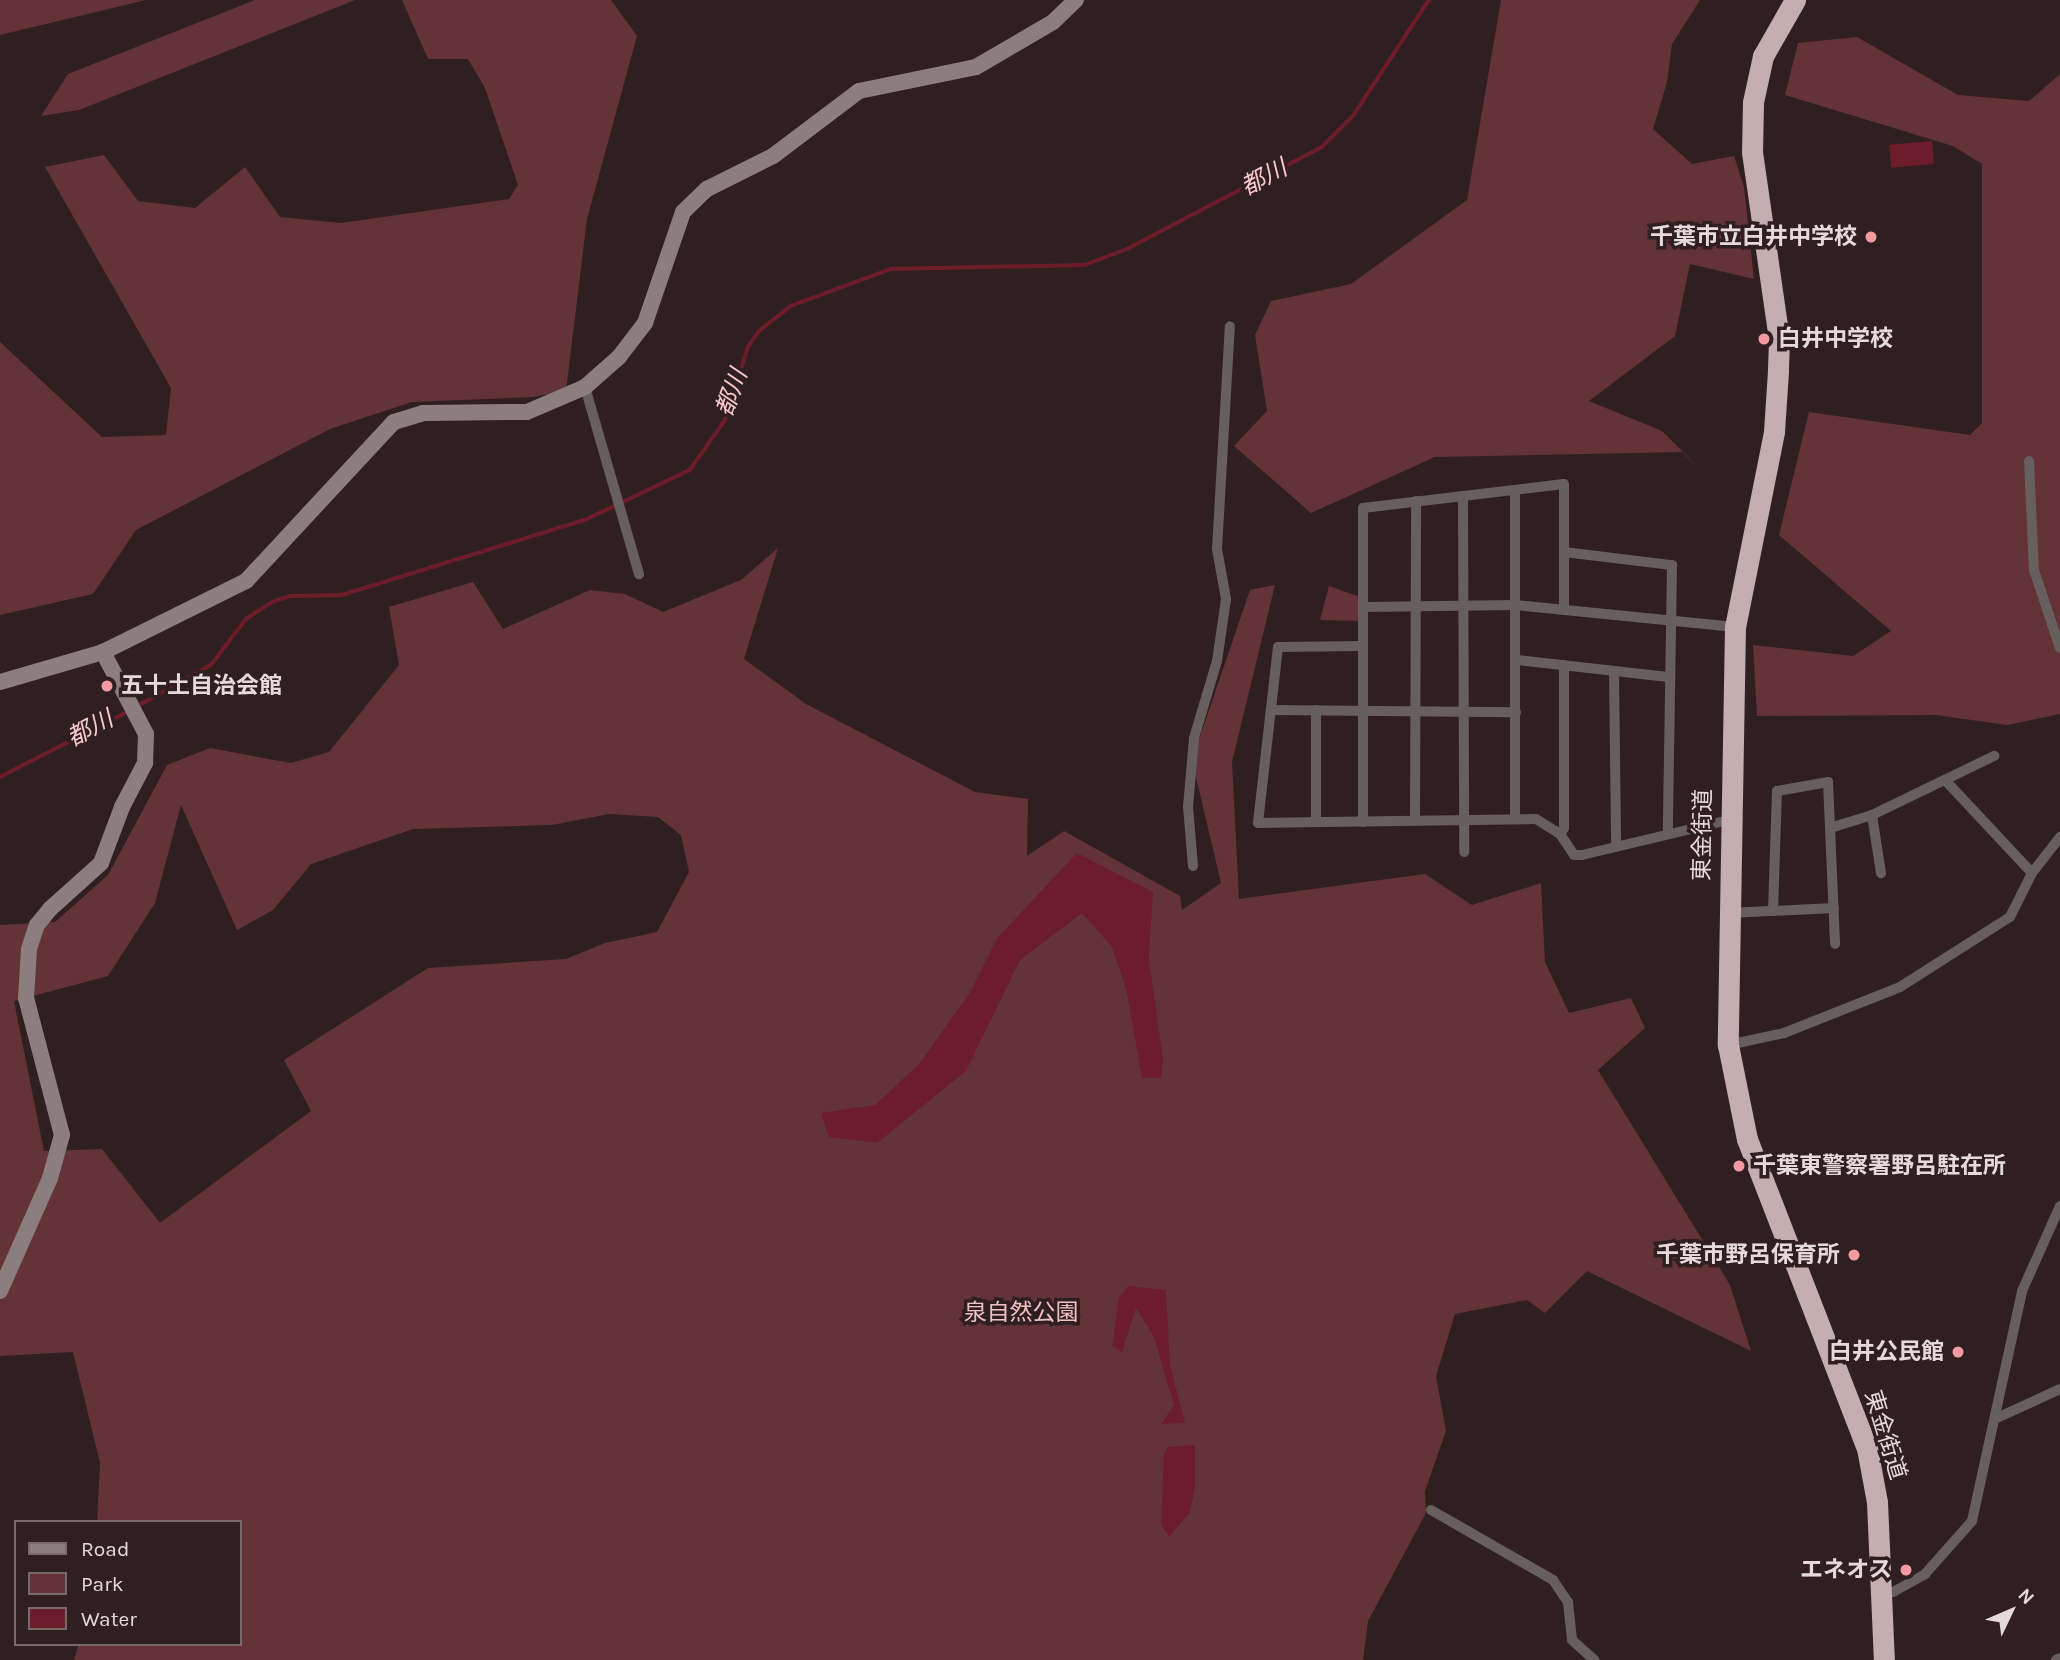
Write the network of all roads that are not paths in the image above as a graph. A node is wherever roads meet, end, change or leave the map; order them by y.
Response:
1 (1076, 0) edge
2 (1795, 0) edge
3 (1230, 326) dead end
4 (585, 387) junction
5 (2029, 461) dead end
6 (1515, 490) junction
7 (1463, 496) junction
8 (1416, 501) junction
9 (1564, 552) junction
10 (639, 573) dead end
11 (1465, 605) junction
12 (1515, 605) junction
13 (1416, 606) junction
14 (1364, 607) junction
15 (1564, 610) junction
16 (1668, 620) junction
17 (1735, 627) junction
18 (1363, 646) junction
19 (2060, 648) edge
20 (103, 652) junction
21 (1517, 660) junction
22 (1564, 665) junction
23 (1614, 671) junction
24 (1668, 677) junction
25 (0, 682) edge
26 (1271, 710) junction
27 (1316, 710) junction
28 (1364, 711) junction
29 (1416, 711) junction
30 (1464, 711) junction
31 (1516, 712) junction
32 (1994, 757) dead end
33 (1945, 780) junction
34 (1872, 815) junction
35 (1515, 818) junction
36 (1463, 819) junction
37 (1415, 820) junction
38 (1729, 820) junction
39 (1316, 822) junction
40 (1363, 822) junction
41 (1830, 828) junction
42 (1668, 832) junction
43 (1560, 834) junction
44 (2060, 837) edge
45 (1616, 846) junction
46 (1464, 852) dead end
47 (1193, 866) dead end
48 (1881, 873) dead end
49 (2032, 873) junction
50 (1834, 908) junction
51 (1773, 911) junction
52 (1729, 913) junction
53 (1835, 944) dead end
54 (1728, 1045) junction
55 (2060, 1206) edge
56 (0, 1291) edge
57 (2060, 1389) edge
58 (1997, 1418) junction
59 (1431, 1510) dead end
60 (1882, 1592) junction
61 (1594, 1660) edge
62 (1884, 1660) edge

1 - 4 street
2 - 17 highway, 東金街道
3 - 47 street
4 - 10 street
4 - 20 street
5 - 19 street
6 - 7 street
6 - 9 street
6 - 12 street
7 - 8 street
7 - 11 street
8 - 13 street
8 - 14 street
9 - 15 street
9 - 16 street
11 - 12 street
11 - 13 street
11 - 30 street
12 - 15 street
12 - 21 street
13 - 14 street
13 - 29 street
14 - 18 street
15 - 16 street
16 - 17 street
16 - 24 street
17 - 38 highway, 東金街道
18 - 26 street
18 - 28 street
20 - 25 street
20 - 56 street
21 - 22 street
21 - 31 street
22 - 23 street
22 - 43 street
23 - 24 street
23 - 45 street
24 - 42 street
26 - 27 street
26 - 39 street
27 - 28 street
27 - 39 street
28 - 29 street
28 - 40 street
29 - 30 street
29 - 37 street
30 - 31 street
30 - 36 street
31 - 35 street
32 - 33 street
33 - 34 street
33 - 49 street
34 - 41 street
34 - 48 street
35 - 36 street
35 - 43 street
36 - 37 street
36 - 46 street
37 - 40 street
38 - 42 street
38 - 52 highway, 東金街道
39 - 40 street
41 - 50 street
41 - 51 street
42 - 45 street
43 - 45 street
44 - 49 street
49 - 54 street
50 - 51 street
50 - 53 street
51 - 52 street
52 - 54 highway, 東金街道
54 - 60 highway, 東金街道
55 - 58 street
57 - 58 street
58 - 60 street
59 - 61 street
60 - 62 highway, 東金街道

